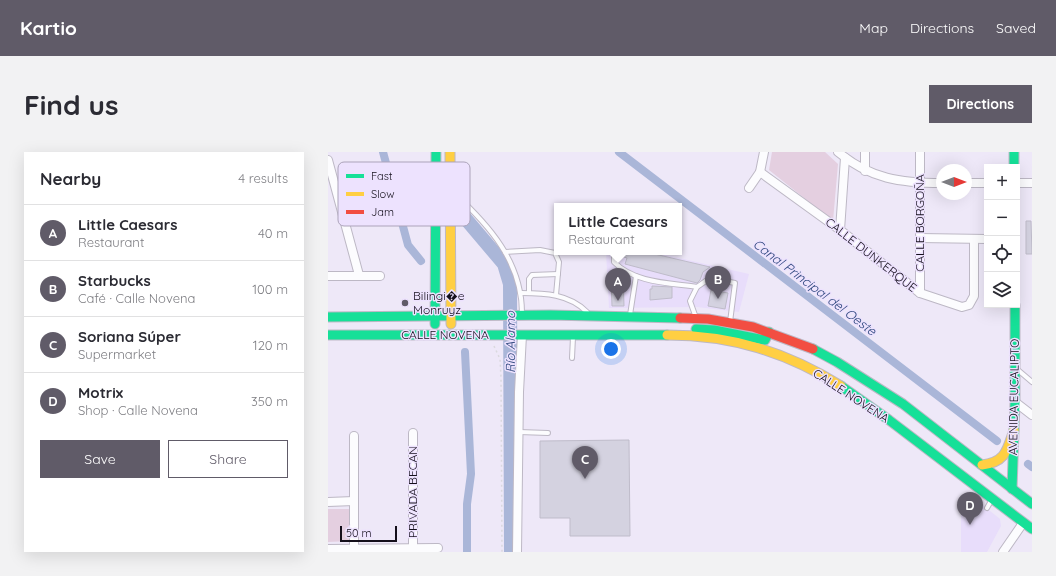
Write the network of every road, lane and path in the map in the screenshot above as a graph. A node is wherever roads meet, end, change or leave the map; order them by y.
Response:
1 (450, 152) edge
2 (764, 152) edge
3 (838, 152) edge
4 (865, 152) edge
5 (920, 152) edge
6 (1014, 152) edge
7 (845, 158) junction
8 (328, 160) edge
9 (450, 162) edge
10 (1014, 164) edge
11 (865, 171) junction
12 (760, 172) junction
13 (920, 183) junction
14 (936, 183) edge
15 (972, 183) edge
16 (984, 183) edge
17 (1020, 183) edge
18 (1032, 183) edge
19 (749, 188) dead end
20 (338, 197) edge
21 (470, 208) edge
22 (346, 226) edge
23 (436, 226) edge
24 (451, 226) edge
25 (840, 230) junction
26 (920, 238) junction
27 (974, 239) junction
28 (984, 239) edge
29 (505, 252) junction
30 (554, 253) edge
31 (556, 255) edge
32 (614, 255) edge
33 (558, 274) junction
34 (359, 275) junction
35 (328, 276) edge
36 (380, 276) dead end
37 (636, 276) junction
38 (697, 288) junction
39 (521, 293) junction
40 (529, 293) junction
41 (920, 293) junction
42 (556, 295) junction
43 (1015, 308) edge
44 (520, 315) junction
45 (550, 315) junction
46 (436, 316) junction
47 (451, 316) junction
48 (590, 316) junction
49 (630, 316) junction
50 (328, 317) edge
51 (696, 318) junction
52 (730, 322) junction
53 (769, 332) junction
54 (435, 334) junction
55 (451, 334) junction
56 (328, 335) edge
57 (485, 335) junction
58 (520, 335) junction
59 (573, 335) junction
60 (681, 335) junction
61 (768, 351) junction
62 (572, 358) dead end
63 (1014, 367) junction
64 (859, 376) junction
65 (1032, 382) edge
66 (1015, 402) junction
67 (1032, 415) edge
68 (1014, 430) junction
69 (413, 432) dead end
70 (518, 432) junction
71 (548, 433) dead end
72 (354, 436) dead end
73 (982, 464) junction
74 (1012, 488) junction
75 (992, 499) junction
76 (328, 502) edge
77 (354, 502) junction
78 (1032, 504) edge
79 (986, 508) dead end
80 (1023, 523) junction
81 (1032, 529) edge
82 (438, 548) dead end
83 (328, 549) edge
84 (354, 550) edge
85 (413, 550) edge
86 (502, 552) edge
87 (518, 552) edge
88 (1003, 552) edge

1 - 9 main road
2 - 12 street
3 - 7 street
4 - 11 street
5 - 13 street, CALLE BORGOÑA
6 - 10 main road
7 - 11 street
7 - 25 street
8 - 20 street
11 - 13 street
12 - 19 street
12 - 25 street, CALLE DUNKERQUE
13 - 14 street
13 - 26 street, CALLE BORGOÑA
15 - 16 street
17 - 18 street
21 - 29 lane
22 - 34 street
23 - 46 main road
24 - 47 main road
25 - 41 street, CALLE DUNKERQUE
26 - 27 street
26 - 41 street, CALLE BORGOÑA
27 - 28 street
27 - 41 street, CALLE DUNKERQUE
29 - 30 lane
29 - 39 lane
31 - 33 lane
32 - 37 lane
33 - 40 lane
33 - 42 lane
34 - 35 street
34 - 36 street
37 - 38 lane
37 - 49 lane
38 - 51 lane
38 - 52 lane
39 - 40 lane
39 - 44 lane
40 - 42 lane
42 - 48 lane
43 - 63 main road, AVENIDA EUCALIPTO
44 - 45 main road, CALLE NOVENA
44 - 47 main road, CALLE NOVENA
45 - 48 main road, CALLE NOVENA
45 - 58 main road
46 - 47 main road, CALLE NOVENA
46 - 50 main road, CALLE NOVENA
46 - 54 main road
47 - 55 main road
48 - 49 main road, CALLE NOVENA
49 - 51 main road, CALLE NOVENA
51 - 52 main road, CALLE NOVENA
52 - 53 main road, CALLE NOVENA
53 - 60 main road
53 - 64 main road, CALLE NOVENA
54 - 55 main road, CALLE NOVENA
54 - 56 main road, CALLE NOVENA
55 - 57 main road, CALLE NOVENA
57 - 58 main road, CALLE NOVENA
57 - 86 path
58 - 59 main road, CALLE NOVENA
58 - 70 street
59 - 60 main road, CALLE NOVENA
59 - 62 lane
60 - 61 main road, CALLE NOVENA
61 - 64 main road
61 - 75 main road, CALLE NOVENA
63 - 65 lane
63 - 66 main road, AVENIDA EUCALIPTO
64 - 73 main road, CALLE NOVENA
66 - 67 street
66 - 68 main road, AVENIDA EUCALIPTO
68 - 73 main road
68 - 74 main road, AVENIDA EUCALIPTO
69 - 85 street, PRIVADA BECAN
70 - 71 lane
70 - 87 street
72 - 77 street
73 - 74 main road, CALLE NOVENA
74 - 78 main road, CALLE NOVENA
75 - 79 lane
75 - 80 main road, CALLE NOVENA
76 - 77 street
77 - 84 street
80 - 81 main road, CALLE NOVENA
80 - 88 street
82 - 85 street
83 - 84 street
84 - 85 street

